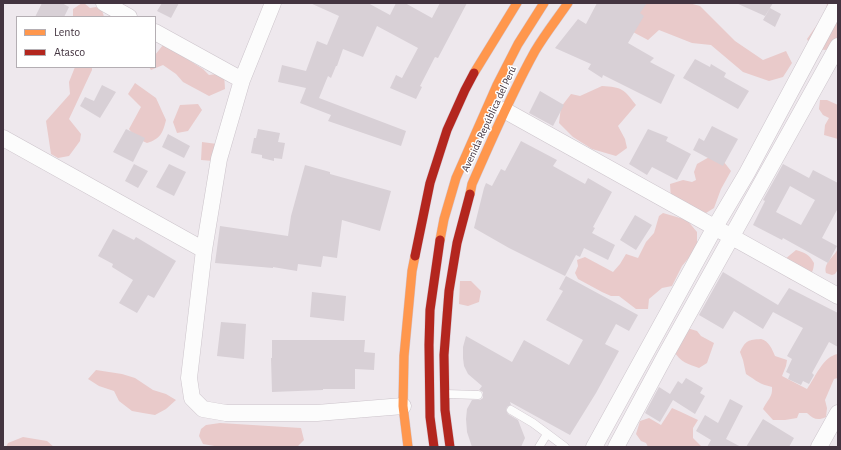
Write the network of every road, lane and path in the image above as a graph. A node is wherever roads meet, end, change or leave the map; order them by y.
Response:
1 (104, 3) edge
2 (273, 3) edge
3 (517, 3) edge
4 (544, 3) edge
5 (568, 3) edge
6 (838, 3) edge
7 (127, 16) edge
8 (156, 33) edge
9 (838, 46) edge
10 (242, 80) junction
11 (504, 110) junction
12 (3, 138) edge
13 (715, 227) junction
14 (732, 236) junction
15 (204, 250) junction
16 (838, 296) edge
17 (445, 394) junction
18 (478, 395) dead end
19 (403, 406) junction
20 (511, 410) dead end
21 (838, 413) edge
22 (547, 434) junction
23 (408, 447) edge
24 (434, 447) edge
25 (450, 447) edge
26 (539, 447) edge
27 (565, 447) edge
28 (594, 447) edge
29 (616, 447) edge
30 (819, 447) edge

1 - 7 street
2 - 10 street
3 - 19 main road
4 - 24 main road
5 - 11 main road, Avenida República del Perú
6 - 13 street
8 - 10 street
9 - 14 street
10 - 15 street
11 - 13 street
11 - 17 main road, Avenida República del Perú
12 - 15 street
13 - 14 street
13 - 28 street
14 - 16 street
14 - 29 street
15 - 19 street
17 - 18 lane
17 - 25 main road, Avenida República del Perú
19 - 23 main road
20 - 22 lane
21 - 30 street
22 - 26 lane
22 - 27 lane

